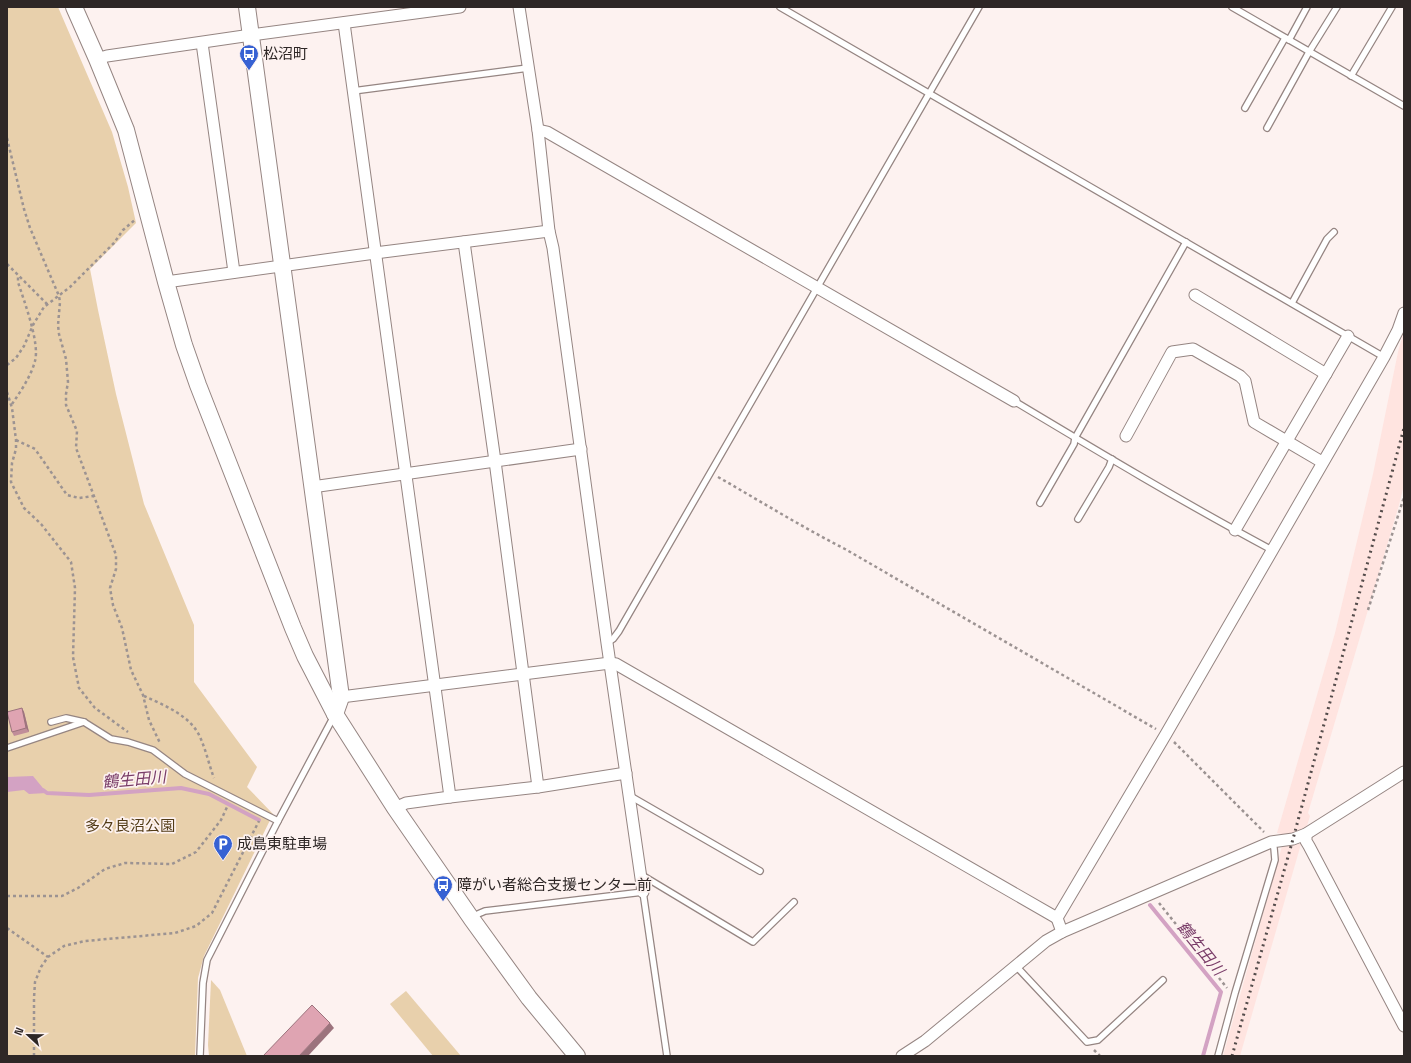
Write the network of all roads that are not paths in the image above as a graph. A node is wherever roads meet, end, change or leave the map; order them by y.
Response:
1 (74, 7) edge
2 (247, 7) edge
3 (460, 7) edge
4 (519, 7) edge
5 (780, 7) edge
6 (979, 7) edge
7 (1232, 7) edge
8 (1307, 7) edge
9 (1337, 7) edge
10 (1392, 7) edge
11 (442, 8) edge
12 (344, 23) junction
13 (251, 35) junction
14 (1287, 39) junction
15 (202, 43) junction
16 (1309, 52) junction
17 (97, 60) junction
18 (528, 68) junction
19 (1350, 76) junction
20 (353, 92) junction
21 (930, 93) junction
22 (1404, 106) edge
23 (1245, 108) dead end
24 (1267, 128) dead end
25 (538, 130) junction
26 (549, 231) junction
27 (1334, 232) dead end
28 (464, 242) junction
29 (1186, 242) junction
30 (375, 253) junction
31 (282, 266) junction
32 (234, 272) junction
33 (166, 282) junction
34 (816, 288) junction
35 (1195, 295) dead end
36 (1292, 304) junction
37 (1404, 313) edge
38 (1348, 336) junction
39 (1384, 357) junction
40 (1326, 374) junction
41 (1014, 401) joint
42 (1126, 436) dead end
43 (1075, 438) junction
44 (1287, 441) junction
45 (581, 449) junction
46 (1112, 459) junction
47 (495, 461) junction
48 (1322, 462) junction
49 (406, 474) junction
50 (312, 487) junction
51 (1040, 502) dead end
52 (1078, 519) dead end
53 (1235, 530) junction
54 (1272, 550) junction
55 (607, 643) junction
56 (610, 663) junction
57 (523, 674) junction
58 (434, 685) junction
59 (341, 697) junction
60 (335, 714) junction
61 (51, 722) dead end
62 (84, 722) junction
63 (7, 748) edge
64 (1404, 772) edge
65 (626, 773) junction
66 (538, 787) junction
67 (630, 796) junction
68 (450, 797) junction
69 (395, 808) junction
70 (278, 821) junction
71 (1306, 834) junction
72 (1271, 842) junction
73 (760, 872) dead end
74 (640, 874) junction
75 (643, 892) junction
76 (794, 902) dead end
77 (471, 918) junction
78 (1057, 918) junction
79 (1062, 932) junction
80 (1015, 965) junction
81 (1163, 980) dead end
82 (1404, 1026) edge
83 (200, 1056) edge
84 (577, 1056) edge
85 (667, 1056) edge
86 (902, 1056) edge
87 (1218, 1056) edge

1 - 17 street
2 - 13 street
3 - 11 street
4 - 18 street
5 - 21 lane
6 - 21 lane
7 - 14 lane
8 - 14 lane
9 - 16 lane
10 - 19 lane
11 - 12 street
12 - 13 street
12 - 20 street
13 - 15 street
13 - 31 street
14 - 16 lane
14 - 23 lane
15 - 17 street
15 - 32 street
16 - 19 lane
16 - 24 lane
17 - 33 street
18 - 20 lane
18 - 25 street
19 - 22 lane
20 - 30 street
21 - 29 lane
21 - 34 lane
25 - 26 street
25 - 34 street
26 - 28 street
26 - 45 street
27 - 36 lane
28 - 30 street
28 - 47 street
29 - 36 lane
29 - 43 lane
30 - 31 street
30 - 49 street
31 - 32 street
31 - 50 street
32 - 33 street
33 - 60 street
34 - 41 street
34 - 55 lane
35 - 40 street
36 - 38 lane
37 - 39 street
38 - 39 lane
38 - 40 street
39 - 48 street
40 - 44 street
41 - 43 lane
42 - 44 street
43 - 46 lane
43 - 51 lane
44 - 48 street
44 - 53 street
45 - 47 street
45 - 55 street
46 - 52 lane
46 - 53 lane
47 - 49 street
47 - 57 street
48 - 54 street
49 - 50 street
49 - 58 street
50 - 59 street
53 - 54 lane
54 - 78 street
55 - 56 street
56 - 57 street
56 - 65 street
56 - 78 street
57 - 58 street
57 - 66 street
58 - 59 street
58 - 68 street
59 - 60 street
60 - 69 street
60 - 70 lane
61 - 62 lane
62 - 63 lane
62 - 70 lane
64 - 71 street
65 - 66 street
65 - 67 street
66 - 68 street
67 - 73 lane
67 - 74 street
68 - 69 street
69 - 77 street
70 - 83 lane
71 - 72 street
71 - 82 street
72 - 79 street
72 - 87 lane
74 - 75 street
74 - 76 lane
75 - 77 lane
75 - 85 lane
77 - 84 street
78 - 79 street
79 - 80 street
80 - 81 lane
80 - 86 street

